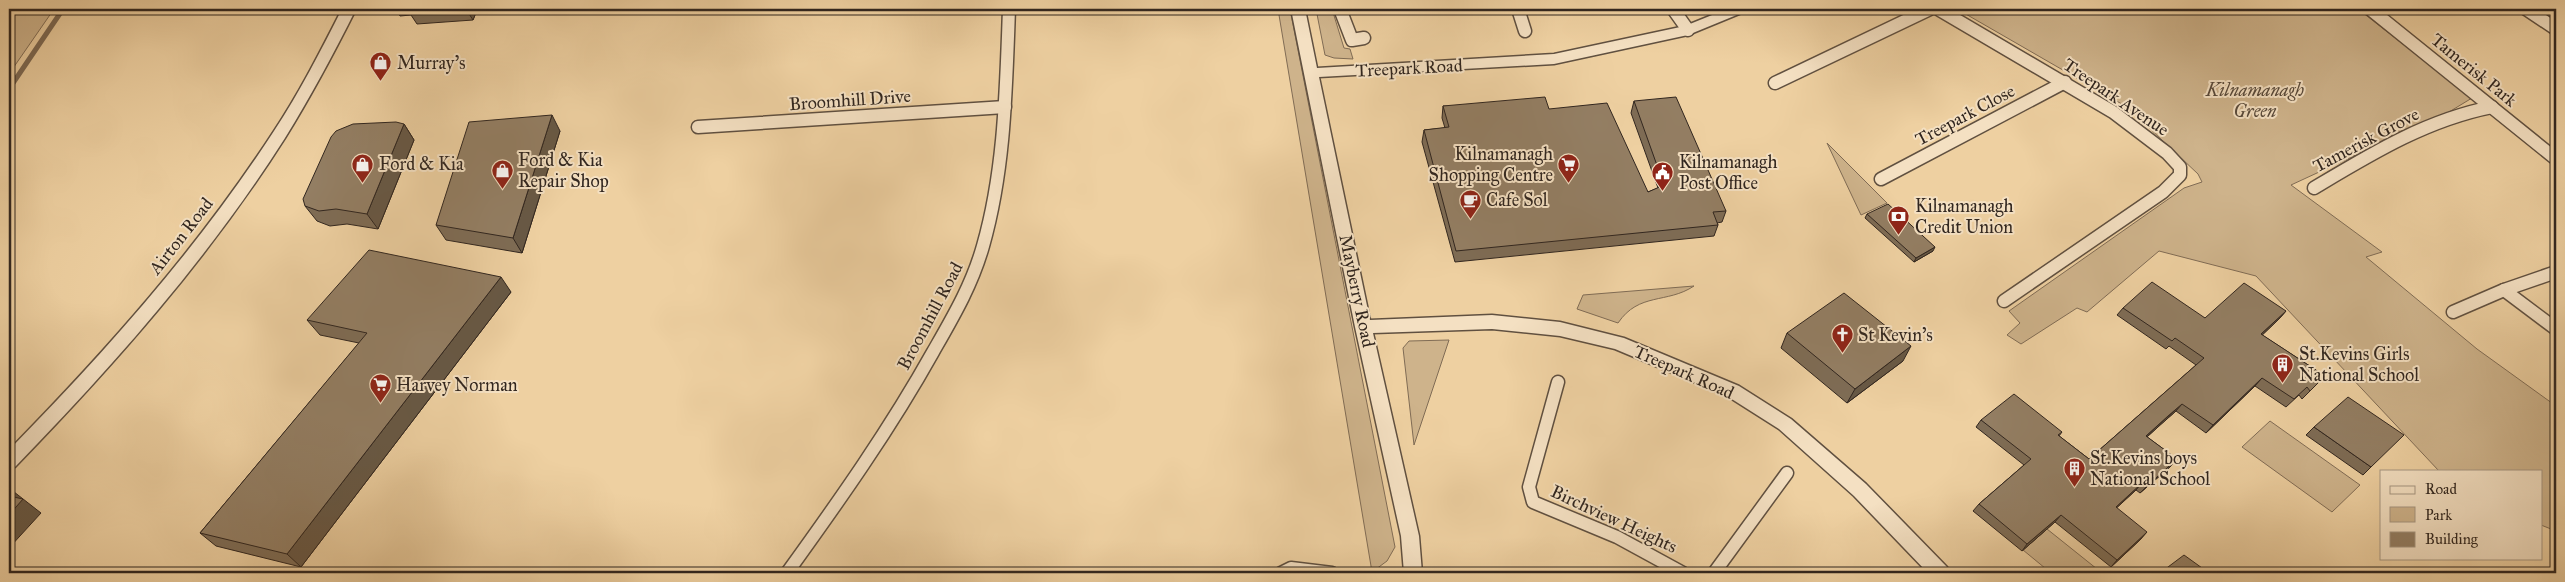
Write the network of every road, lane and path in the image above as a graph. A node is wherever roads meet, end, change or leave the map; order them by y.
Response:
1 (349, 9) edge
2 (1009, 9) edge
3 (1298, 9) edge
4 (1340, 9) edge
5 (1518, 9) edge
6 (1673, 9) edge
7 (1739, 9) edge
8 (1930, 9) edge
9 (1938, 9) edge
10 (2370, 9) edge
11 (2526, 9) edge
12 (2556, 29) edge
13 (1688, 30) junction
14 (1525, 31) dead end
15 (1364, 38) dead end
16 (1310, 73) junction
17 (2065, 82) junction
18 (1775, 83) dead end
19 (1005, 107) junction
20 (2492, 107) junction
21 (698, 127) dead end
22 (2556, 159) edge
23 (1881, 179) dead end
24 (2314, 188) dead end
25 (2556, 272) edge
26 (2504, 290) junction
27 (2004, 301) dead end
28 (2453, 312) dead end
29 (1363, 327) junction
30 (2556, 329) edge
31 (1558, 382) dead end
32 (9, 462) edge
33 (1786, 473) dead end
34 (788, 573) edge
35 (1281, 573) edge
36 (1332, 573) edge
37 (1413, 573) edge
38 (1683, 573) edge
39 (1714, 573) edge
40 (1940, 573) edge

1 - 32 street, Airton Road
2 - 19 street, Broomhill Road
3 - 16 street, Mayberry Road
4 - 15 street
5 - 14 street
6 - 13 street
7 - 13 street, Treepark Road
8 - 18 street
9 - 17 street, Treepark Avenue
10 - 20 street, Tamerisk Park
11 - 12 street
13 - 16 street, Treepark Road
16 - 29 street, Mayberry Road
17 - 23 street, Treepark Close
17 - 27 street, Treepark Avenue
19 - 21 street, Broomhill Drive
19 - 34 street, Broomhill Road
20 - 22 street, Tamerisk Park
20 - 24 street, Tamerisk Grove
25 - 26 street
26 - 28 street
26 - 30 street
29 - 37 street, Mayberry Road
29 - 40 street, Treepark Road
31 - 38 street, Birchview Heights
33 - 39 street
35 - 36 street

